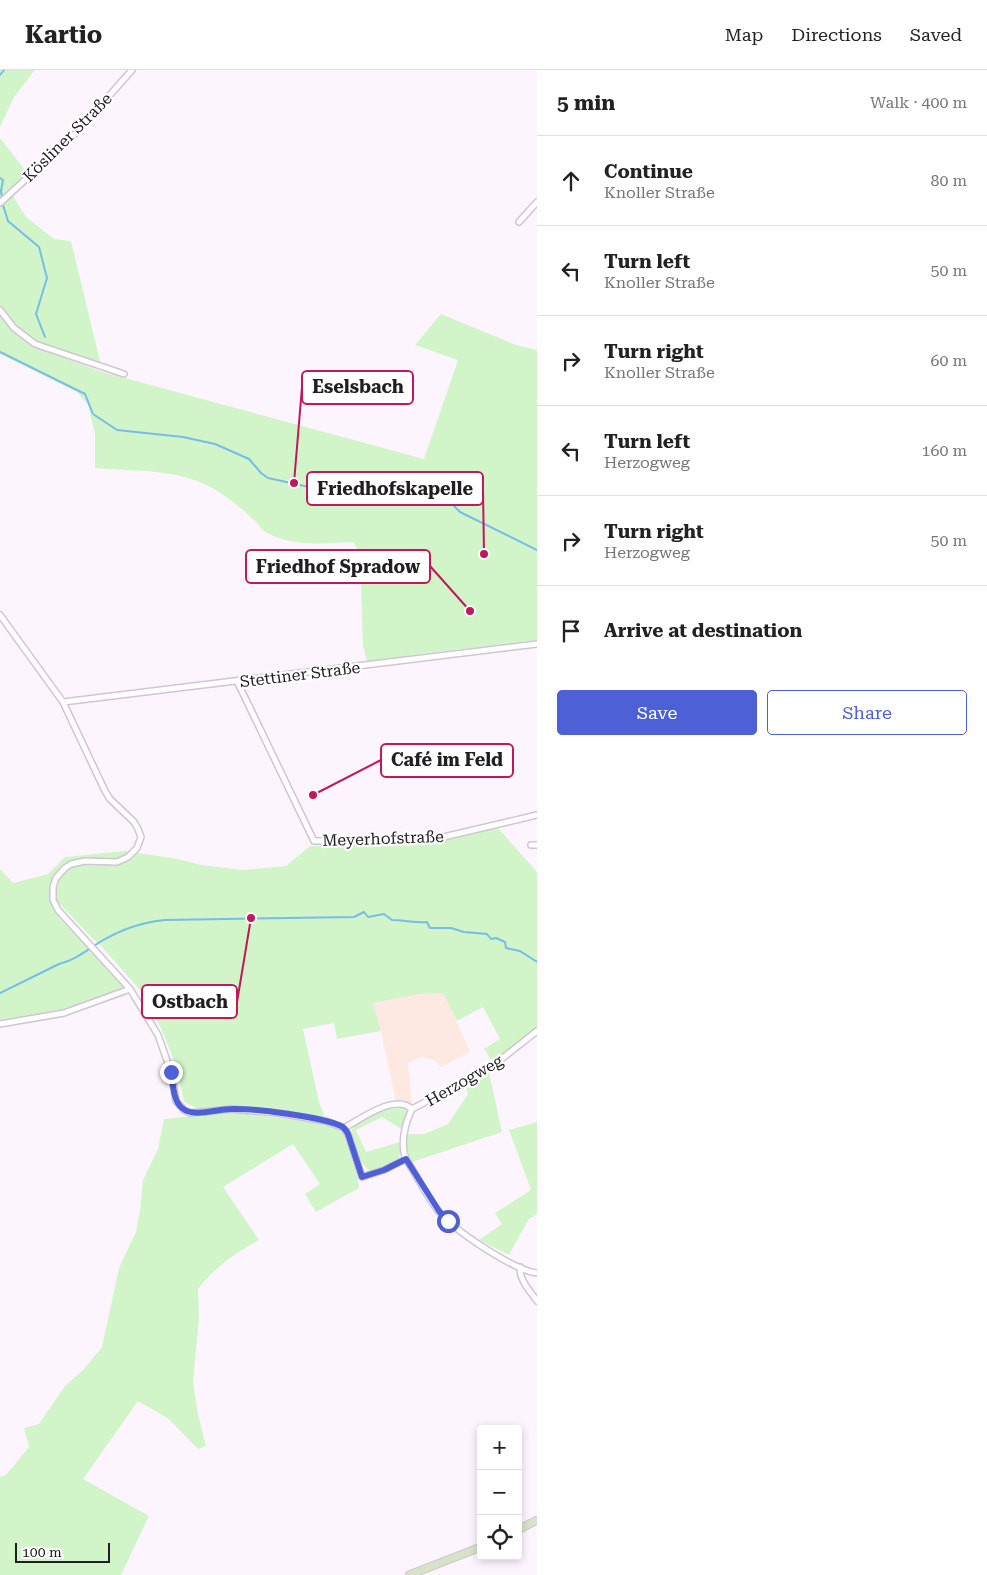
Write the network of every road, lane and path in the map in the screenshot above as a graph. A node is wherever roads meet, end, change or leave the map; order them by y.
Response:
1 (132, 70) edge
2 (537, 202) edge
3 (0, 203) edge
4 (519, 222) dead end
5 (0, 310) edge
6 (124, 374) dead end
7 (0, 615) edge
8 (537, 644) edge
9 (237, 681) junction
10 (63, 702) junction
11 (537, 816) edge
12 (130, 989) junction
13 (0, 1024) edge
14 (537, 1031) edge
15 (412, 1109) junction
16 (344, 1128) junction
17 (406, 1159) junction
18 (520, 1267) junction
19 (537, 1272) edge
20 (537, 1301) edge
21 (537, 1520) edge
22 (522, 1528) edge
23 (477, 1549) edge
24 (408, 1575) edge

1 - 3 street, Kösliner Straße
2 - 4 street
5 - 6 street
7 - 10 street
8 - 9 street, Stettiner Straße
9 - 10 street, Stettiner Straße
9 - 11 street, Meyerhofstraße
10 - 12 street
12 - 13 street
12 - 16 street
14 - 15 street, Herzogweg
15 - 16 street, Herzogweg
15 - 17 street
16 - 17 street
17 - 18 street
18 - 19 street
18 - 20 street
21 - 22 street
23 - 24 street

